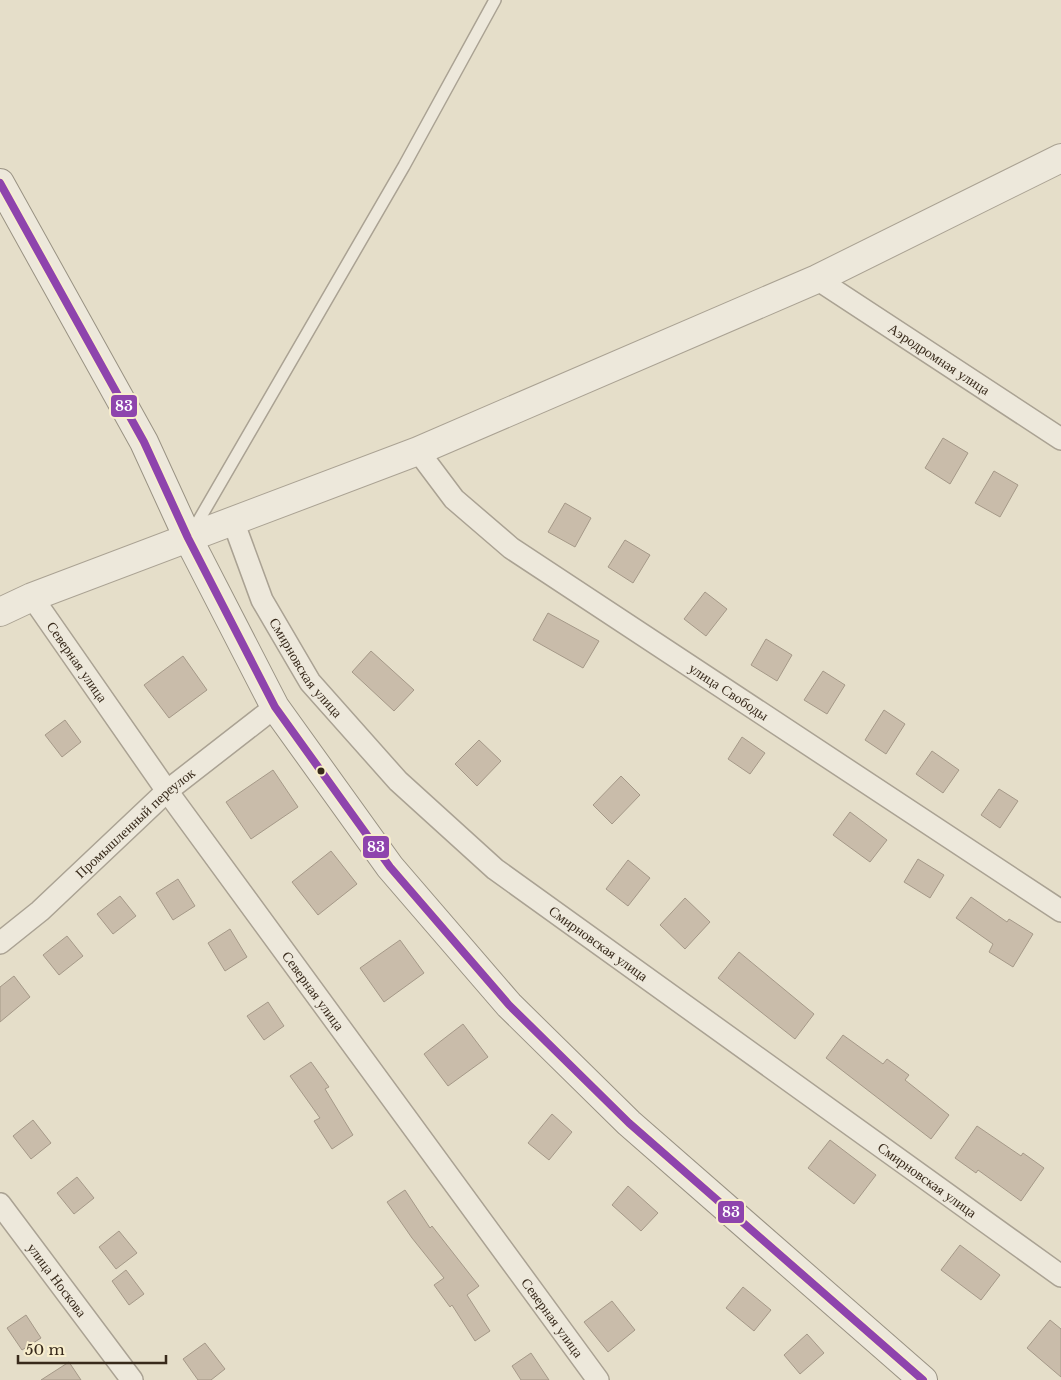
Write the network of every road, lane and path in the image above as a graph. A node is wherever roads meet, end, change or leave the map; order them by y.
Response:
1 (495, 0) edge
2 (1061, 158) edge
3 (0, 183) edge
4 (817, 279) junction
5 (1061, 439) edge
6 (418, 450) junction
7 (233, 521) junction
8 (188, 538) junction
9 (32, 597) junction
10 (0, 612) edge
11 (276, 707) junction
12 (167, 791) junction
13 (1061, 910) edge
14 (0, 943) edge
15 (2, 1211) edge
16 (1061, 1276) edge
17 (132, 1380) edge
18 (598, 1380) edge
19 (923, 1380) edge

1 - 8 lane
2 - 4 main road
3 - 8 main road
4 - 5 street, Аэродромная улица
4 - 6 main road
6 - 7 main road
6 - 13 street, улица Свободы
7 - 8 main road
7 - 16 street, Смирновская улица
8 - 9 main road
8 - 11 main road
9 - 10 main road
9 - 12 street, Северная улица
11 - 12 street, Промышленный переулок
11 - 19 main road
12 - 14 street, Промышленный переулок
12 - 18 street, Северная улица
15 - 17 street, улица Носкова

